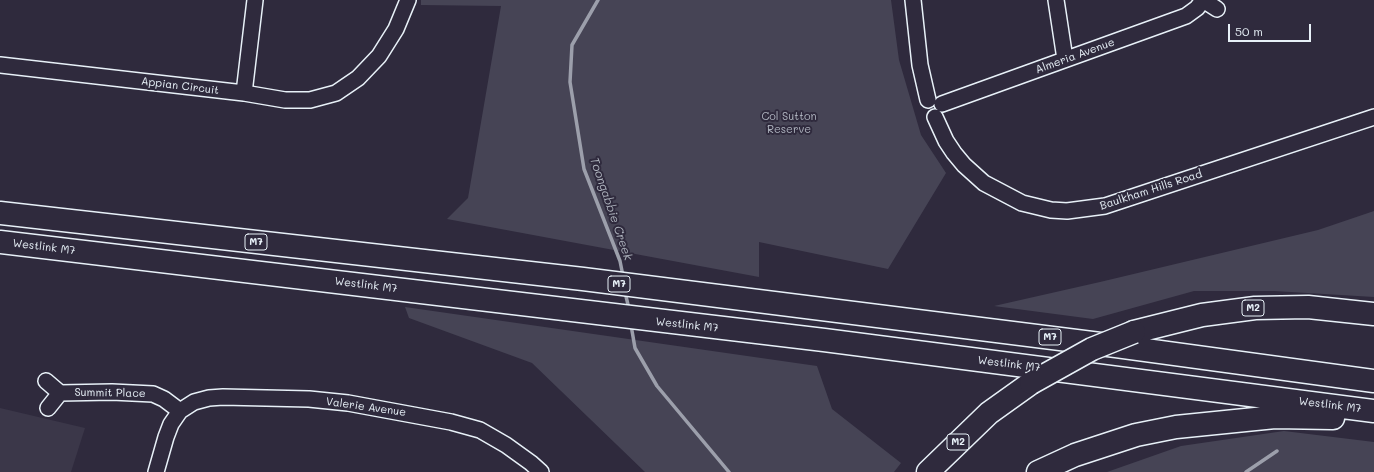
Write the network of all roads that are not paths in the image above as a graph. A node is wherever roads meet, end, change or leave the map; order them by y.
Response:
1 (255, 0) edge
2 (408, 0) edge
3 (913, 0) edge
4 (1056, 0) edge
5 (1203, 0) edge
6 (1217, 8) dead end
7 (1065, 59) junction
8 (0, 65) edge
9 (244, 93) junction
10 (939, 110) junction
11 (1374, 117) edge
12 (0, 213) edge
13 (0, 242) edge
14 (1374, 314) edge
15 (46, 381) dead end
16 (1374, 381) edge
17 (60, 393) junction
18 (48, 408) dead end
19 (180, 411) junction
20 (1374, 411) edge
21 (1374, 420) edge
22 (156, 472) edge
23 (541, 472) edge
24 (928, 472) edge
25 (1038, 472) edge

1 - 9 street
2 - 9 street, Appian Circuit
3 - 10 street
4 - 7 street
5 - 6 street, Almeria Avenue
5 - 7 street, Almeria Avenue
7 - 10 street, Almeria Avenue
8 - 9 street, Appian Circuit
10 - 11 street, Baulkham Hills Road
12 - 16 highway, M7
13 - 20 highway, Westlink M7
14 - 24 highway, M2, bridge
15 - 17 street, Summit Place
17 - 18 street, Summit Place
17 - 19 street, Summit Place
19 - 22 street
19 - 23 street, Valerie Avenue
21 - 25 highway

